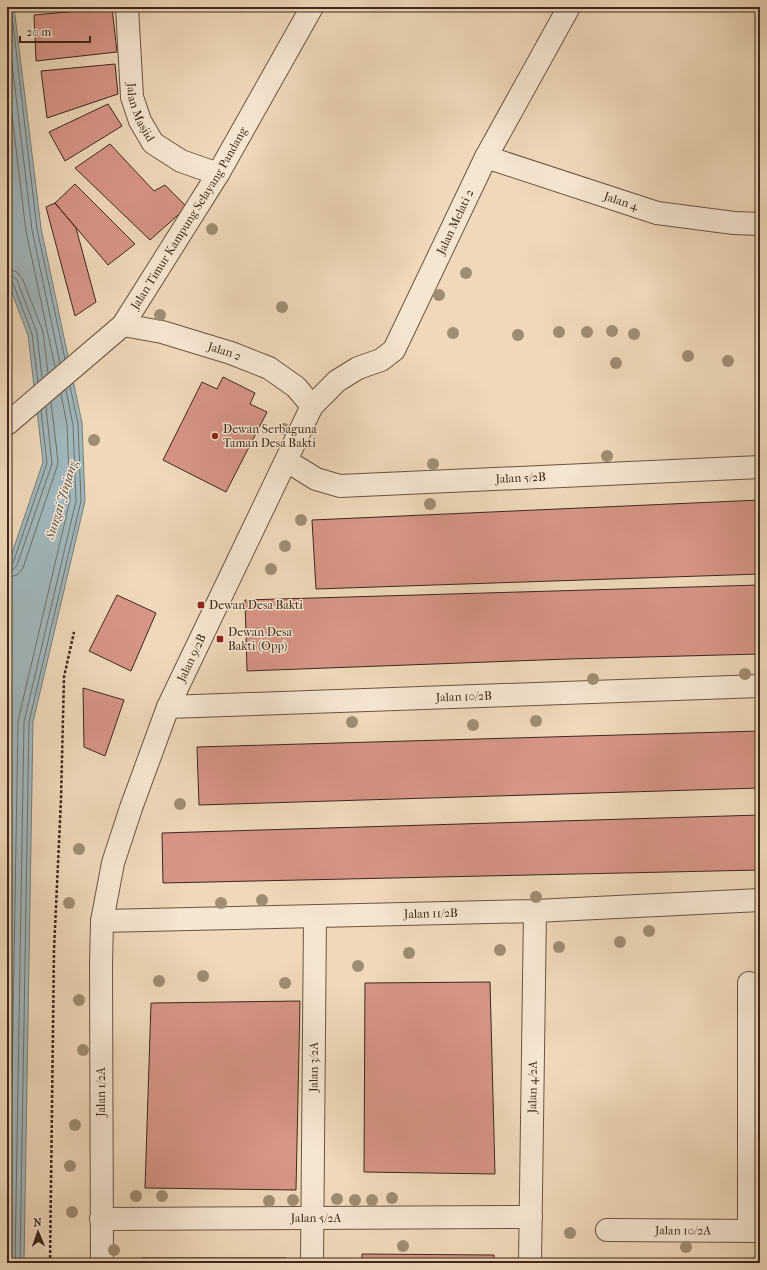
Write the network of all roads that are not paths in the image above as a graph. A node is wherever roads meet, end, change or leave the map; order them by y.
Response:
1 (127, 7) edge
2 (312, 7) edge
3 (569, 7) edge
4 (486, 157) junction
5 (218, 174) junction
6 (760, 224) edge
7 (123, 324) junction
8 (312, 406) junction
9 (7, 424) edge
10 (286, 461) junction
11 (760, 467) edge
12 (760, 686) edge
13 (168, 707) junction
14 (760, 900) edge
15 (535, 911) junction
16 (315, 916) junction
17 (102, 922) junction
18 (749, 983) dead end
19 (531, 1217) junction
20 (312, 1218) junction
21 (101, 1219) junction
22 (607, 1230) dead end
23 (755, 1231) edge
24 (102, 1263) edge
25 (312, 1263) edge
26 (530, 1263) edge

1 - 5 street, Jalan Masjid
2 - 5 street, Jalan Timur Kampung Selayang Pandang
3 - 4 street, Jalan Melati 2
4 - 6 street, Jalan 4
4 - 8 street, Jalan Melati 2
5 - 7 street, Jalan Timur Kampung Selayang Pandang
7 - 8 street, Jalan 2
7 - 9 street, Jalan Timur Kampung Selayang Pandang
8 - 10 street, Jalan 9/2B
10 - 11 street, Jalan 5/2B
10 - 13 street, Jalan 9/2B
12 - 13 street, Jalan 10/2B
13 - 17 street, Jalan 9/2B
14 - 15 street, Jalan 11/2B
15 - 16 street, Jalan 11/2B
15 - 19 street, Jalan 4/2A
16 - 17 street, Jalan 11/2B
16 - 20 street, Jalan 3/2A
17 - 21 street, Jalan 1/2A
18 - 23 street
19 - 20 street, Jalan 5/2A
19 - 26 street, Jalan 4/2A
20 - 21 street, Jalan 5/2A
20 - 25 street, Jalan 3/2A
21 - 24 street, Jalan 1/2A
22 - 23 street, Jalan 10/2A

